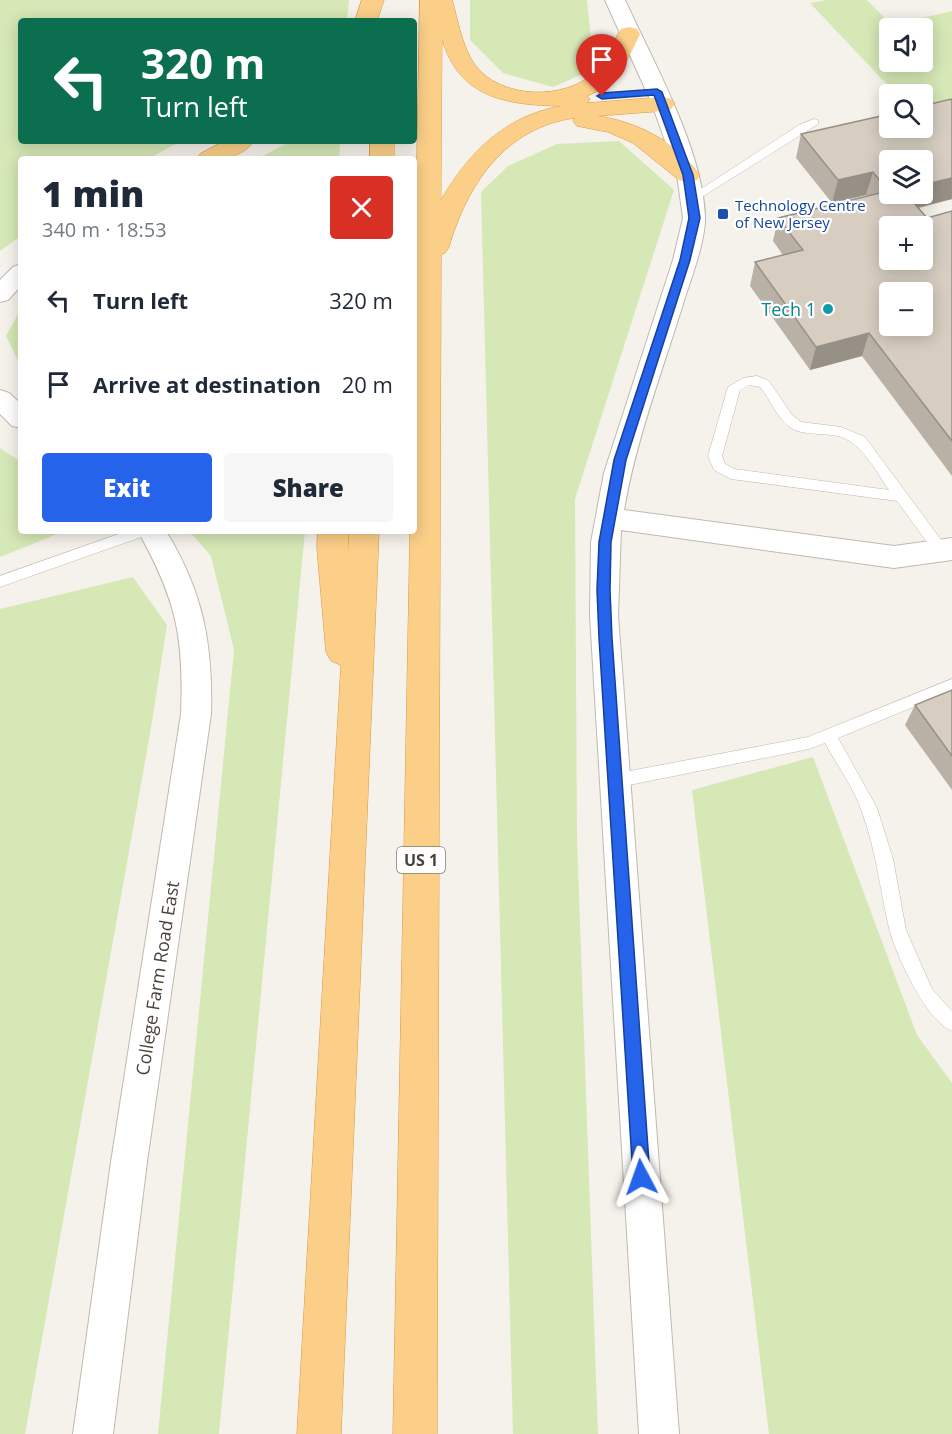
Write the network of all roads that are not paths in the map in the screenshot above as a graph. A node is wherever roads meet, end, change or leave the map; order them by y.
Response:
1 (373, 0) edge
2 (389, 0) edge
3 (431, 0) edge
4 (441, 0) edge
5 (615, 0) edge
6 (367, 18) edge
7 (388, 18) edge
8 (629, 34) junction
9 (660, 98) junction
10 (549, 99) junction
11 (814, 122) dead end
12 (526, 125) junction
13 (236, 144) edge
14 (214, 156) edge
15 (690, 186) junction
16 (18, 275) edge
17 (427, 287) junction
18 (0, 294) edge
19 (0, 399) edge
20 (18, 416) edge
21 (899, 496) junction
22 (608, 518) junction
23 (134, 534) edge
24 (154, 534) edge
25 (333, 534) edge
26 (364, 534) edge
27 (947, 550) edge
28 (0, 582) edge
29 (952, 686) edge
30 (828, 735) junction
31 (354, 765) junction
32 (614, 781) junction
33 (952, 1023) edge
34 (93, 1434) edge
35 (319, 1434) edge
36 (415, 1434) edge
37 (659, 1434) edge

1 - 6 highway
2 - 7 highway
3 - 17 highway, US 1
4 - 10 highway
5 - 8 street
8 - 9 street
8 - 10 highway
9 - 10 highway
9 - 12 highway
9 - 15 street
11 - 15 lane
12 - 15 highway
12 - 17 highway
13 - 14 highway
15 - 22 street
16 - 18 street
17 - 36 highway, US 1
19 - 20 street
21 - 21 lane
21 - 27 lane
22 - 27 street
22 - 32 street
23 - 28 lane
24 - 34 street, College Farm Road East
25 - 31 highway
26 - 31 highway
29 - 30 lane
30 - 32 lane
30 - 33 lane
31 - 35 highway
32 - 37 street

